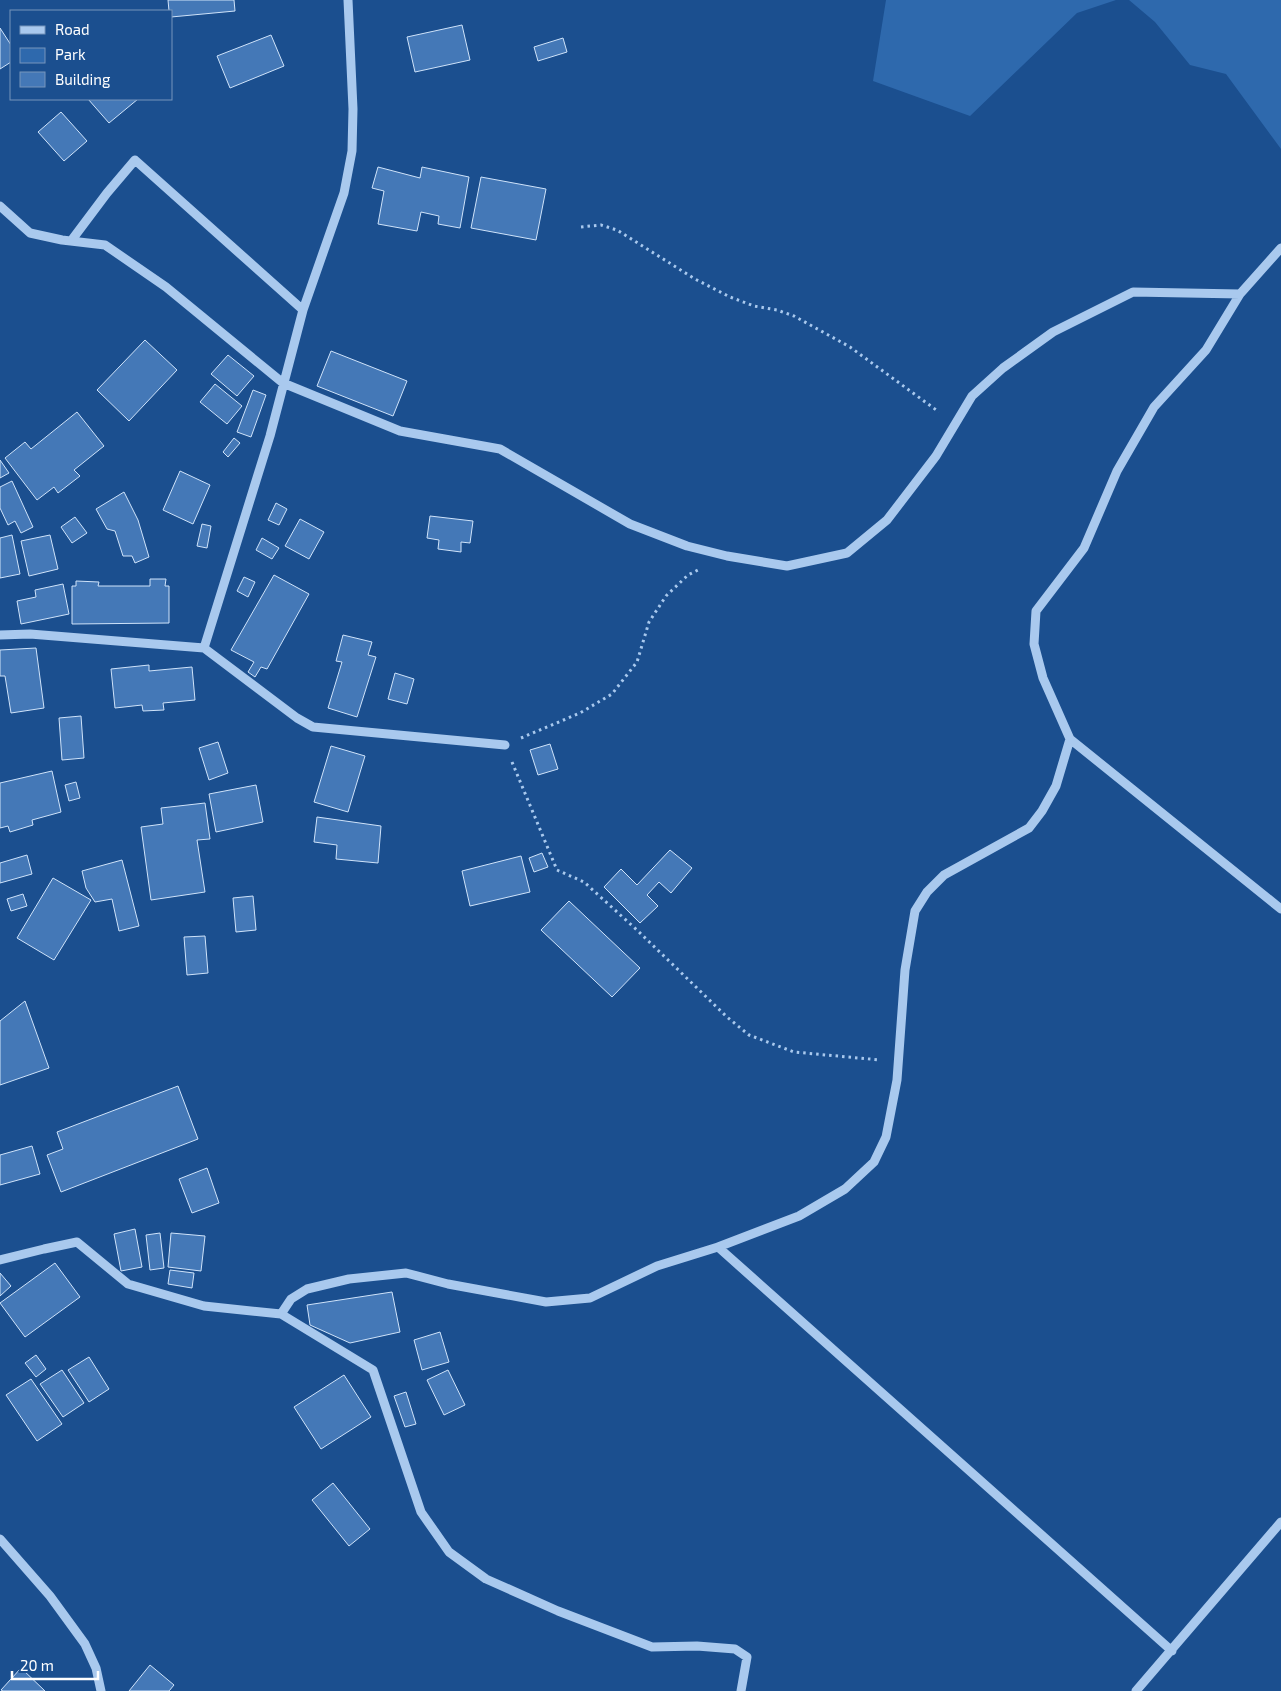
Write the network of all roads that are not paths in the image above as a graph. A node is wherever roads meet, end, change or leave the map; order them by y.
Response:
1 (348, 0) edge
2 (0, 206) edge
3 (72, 241) junction
4 (1281, 248) edge
5 (1240, 294) junction
6 (303, 310) junction
7 (283, 383) junction
8 (0, 635) edge
9 (204, 648) junction
10 (1070, 739) junction
11 (505, 745) road end
12 (1281, 909) edge
13 (718, 1247) junction
14 (0, 1260) edge
15 (281, 1314) junction
16 (1281, 1522) edge
17 (0, 1539) edge
18 (1172, 1650) junction
19 (99, 1690) edge
20 (741, 1691) edge
21 (1136, 1691) edge

1 - 6 street
2 - 3 street
3 - 6 street
3 - 7 street
4 - 5 street
5 - 7 street
5 - 10 street
6 - 7 street
7 - 9 street
8 - 9 street
9 - 11 street
10 - 12 street
10 - 13 street
13 - 15 street
13 - 18 street
14 - 15 street
15 - 20 street
16 - 18 street
17 - 19 street
18 - 21 street

